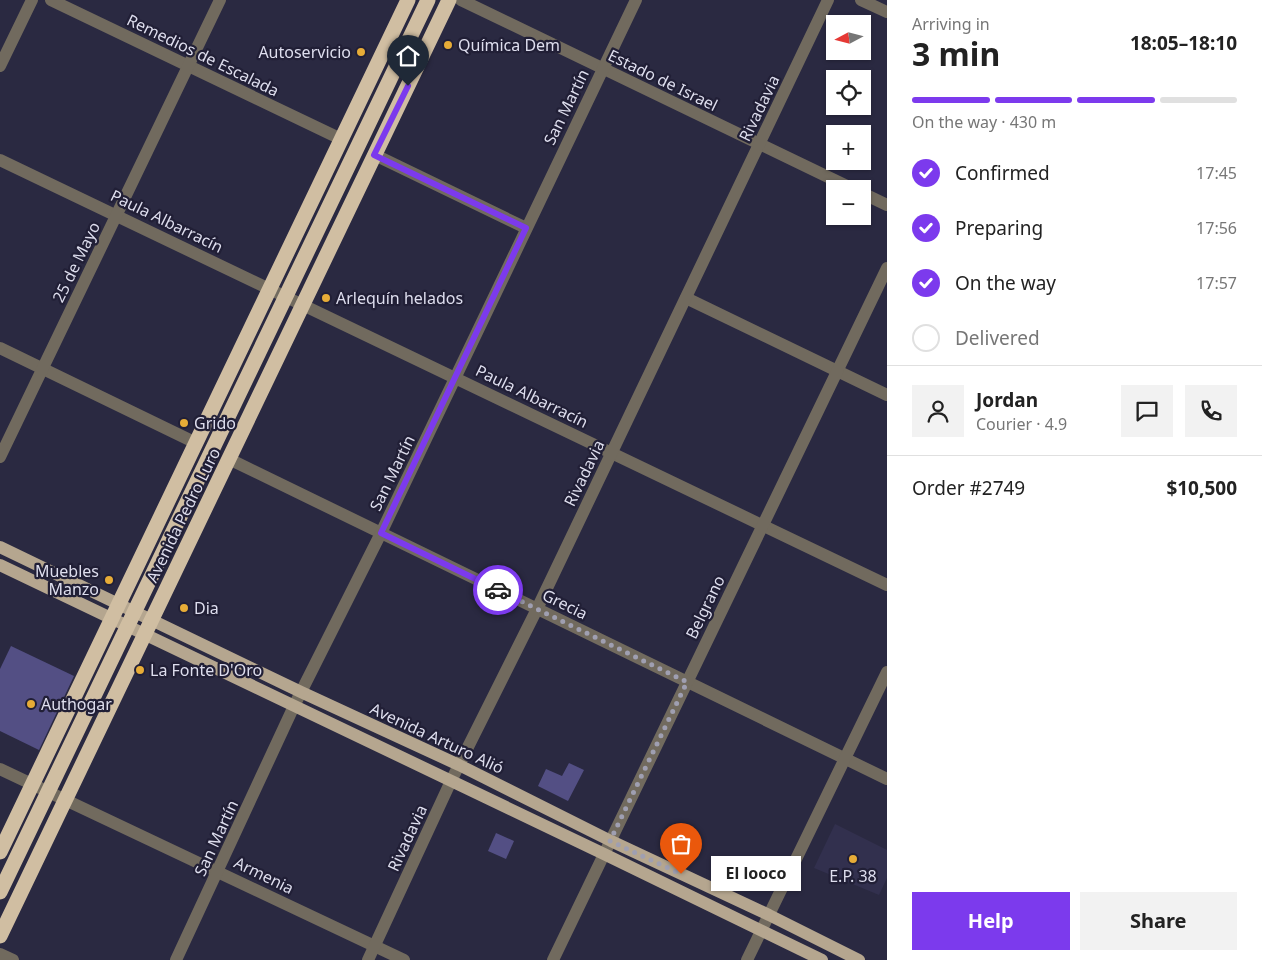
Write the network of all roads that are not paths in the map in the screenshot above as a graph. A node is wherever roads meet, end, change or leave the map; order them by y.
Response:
1 (32, 0) edge
2 (51, 0) edge
3 (220, 0) edge
4 (408, 0) edge
5 (428, 0) edge
6 (449, 0) edge
7 (461, 0) edge
8 (636, 0) edge
9 (828, 0) edge
10 (861, 0) edge
11 (887, 12) edge
12 (0, 66) edge
13 (188, 66) junction
14 (603, 69) junction
15 (342, 139) junction
16 (759, 144) junction
17 (374, 155) junction
18 (0, 160) edge
19 (834, 180) edge
20 (871, 198) edge
21 (887, 205) edge
22 (116, 215) junction
23 (526, 228) junction
24 (887, 268) edge
25 (270, 288) junction
26 (286, 296) junction
27 (686, 298) junction
28 (303, 304) junction
29 (0, 348) edge
30 (43, 368) junction
31 (838, 371) junction
32 (456, 378) junction
33 (887, 395) edge
34 (196, 443) junction
35 (611, 452) junction
36 (0, 457) edge
37 (229, 460) junction
38 (763, 525) junction
39 (381, 533) junction
40 (0, 547) edge
41 (0, 565) edge
42 (887, 585) edge
43 (119, 605) junction
44 (537, 608) junction
45 (135, 612) junction
46 (112, 619) junction
47 (152, 620) junction
48 (128, 627) junction
49 (145, 635) junction
50 (887, 672) edge
51 (687, 682) junction
52 (301, 692) junction
53 (294, 706) junction
54 (845, 759) junction
55 (459, 765) junction
56 (0, 768) edge
57 (887, 779) edge
58 (451, 781) junction
59 (32, 784) junction
60 (48, 792) junction
61 (66, 800) junction
62 (610, 841) junction
63 (0, 852) edge
64 (604, 854) junction
65 (219, 871) junction
66 (0, 892) edge
67 (769, 915) junction
68 (761, 931) junction
69 (0, 936) edge
70 (375, 946) junction
71 (0, 954) edge
72 (13, 960) edge
73 (176, 960) edge
74 (368, 960) edge
75 (404, 960) edge
76 (553, 960) edge
77 (747, 960) edge
78 (822, 960) edge
79 (859, 960) edge

1 - 12 street
2 - 13 street, Remedios de Escalada
3 - 13 street, 25 de Mayo
4 - 15 highway, Avenida Pedro Luro
5 - 26 highway, Avenida Pedro Luro
6 - 17 highway, Avenida Pedro Luro
7 - 14 street, Estado de Israel
8 - 14 street, San Martín
9 - 16 street, Rivadavia
10 - 11 street
13 - 15 street, Remedios de Escalada
13 - 22 street, 25 de Mayo
14 - 16 street, Estado de Israel
14 - 23 street, San Martín
15 - 25 highway, Avenida Pedro Luro
16 - 19 street, Estado de Israel
16 - 27 street, Rivadavia
17 - 23 street
17 - 28 highway, Avenida Pedro Luro
18 - 22 street, Paula Albarracín
20 - 21 street
22 - 25 street, Paula Albarracín
22 - 30 street, 25 de Mayo
23 - 32 street, San Martín
24 - 31 street, Belgrano
25 - 26 street, Paula Albarracín
25 - 34 highway, Avenida Pedro Luro
26 - 28 street, Paula Albarracín
26 - 45 highway, Avenida Pedro Luro
27 - 31 street
27 - 35 street, Rivadavia
28 - 32 street, Paula Albarracín
28 - 37 highway, Avenida Pedro Luro
29 - 30 street
30 - 34 street
30 - 36 street, 25 de Mayo
31 - 33 street
31 - 38 street, Belgrano
32 - 35 street, Paula Albarracín
32 - 39 street, San Martín
34 - 43 highway, Avenida Pedro Luro
35 - 38 street, Paula Albarracín
35 - 44 street, Rivadavia
37 - 39 street, Grecia
37 - 47 highway, Avenida Pedro Luro
38 - 42 street, Paula Albarracín
38 - 51 street, Belgrano
39 - 44 street, Grecia
39 - 52 street, San Martín
40 - 43 main road, Avenida Arturo Alió
41 - 46 main road, Avenida Arturo Alió
43 - 45 main road, Avenida Arturo Alió
43 - 46 highway, Avenida Pedro Luro
44 - 51 street, Grecia
44 - 55 street, Rivadavia
45 - 47 main road, Avenida Arturo Alió
45 - 48 highway, Avenida Pedro Luro
46 - 48 main road, Avenida Arturo Alió
46 - 59 highway, Avenida Pedro Luro
47 - 49 highway, Avenida Pedro Luro
47 - 52 main road, Avenida Arturo Alió
48 - 49 main road, Avenida Arturo Alió
48 - 60 highway, Avenida Pedro Luro
49 - 53 main road, Avenida Arturo Alió
49 - 61 highway, Avenida Pedro Luro
50 - 54 street
51 - 54 street, Grecia
51 - 62 street, Belgrano
52 - 53 street, San Martín
52 - 55 main road, Avenida Arturo Alió
53 - 58 main road, Avenida Arturo Alió
53 - 65 street, San Martín
54 - 57 street, Grecia
54 - 67 street
55 - 58 street, Rivadavia
55 - 62 main road, Avenida Arturo Alió
56 - 59 street, Armenia
58 - 64 main road, Avenida Arturo Alió
58 - 70 street, Rivadavia
59 - 60 street, Armenia
59 - 63 highway, Avenida Pedro Luro
60 - 61 street, Armenia
60 - 66 highway, Avenida Pedro Luro
61 - 65 street, Armenia
61 - 69 highway, Avenida Pedro Luro
62 - 64 street, Belgrano
62 - 67 main road, Avenida Arturo Alió
64 - 68 main road, Avenida Arturo Alió
64 - 76 street, Belgrano
65 - 70 street, Armenia
65 - 73 street, San Martín
67 - 68 street
67 - 79 main road, Avenida Arturo Alió
68 - 77 street
68 - 78 main road, Avenida Arturo Alió
70 - 74 street, Rivadavia
70 - 75 street, Armenia
71 - 72 street

